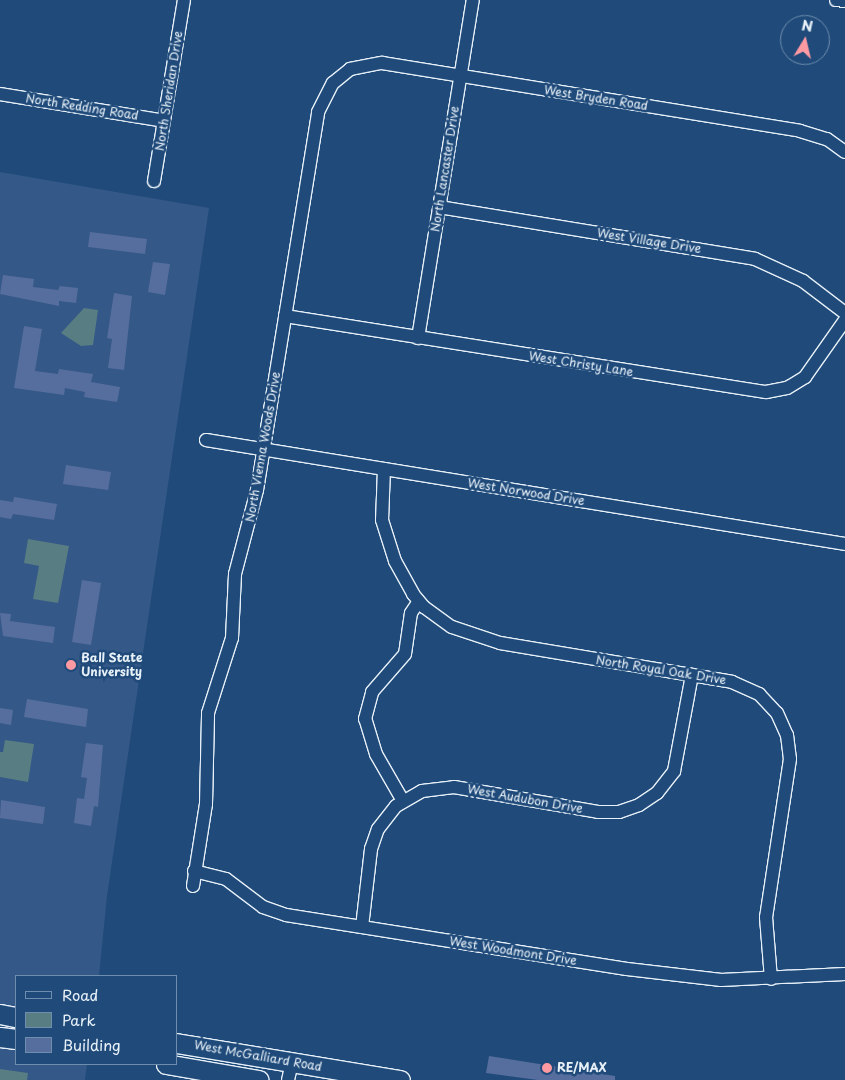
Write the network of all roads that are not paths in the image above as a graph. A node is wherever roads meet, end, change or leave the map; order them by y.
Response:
1 (184, 0) edge
2 (473, 0) edge
3 (836, 0) edge
4 (845, 1) edge
5 (344, 73) joint
6 (460, 76) junction
7 (0, 94) edge
8 (164, 121) junction
9 (845, 152) edge
10 (154, 181) dead end
11 (439, 207) junction
12 (845, 313) edge
13 (285, 316) junction
14 (845, 320) edge
15 (418, 338) junction
16 (206, 440) dead end
17 (264, 450) junction
18 (384, 469) junction
19 (845, 544) edge
20 (419, 601) junction
21 (692, 675) junction
22 (403, 801) junction
23 (194, 871) junction
24 (193, 886) dead end
25 (362, 927) junction
26 (845, 974) edge
27 (771, 979) junction
28 (0, 1014) edge
29 (15, 1016) edge
30 (0, 1037) edge
31 (15, 1039) edge
32 (178, 1043) edge
33 (172, 1065) edge
34 (290, 1071) edge
35 (259, 1080) edge
36 (400, 1080) edge

1 - 8 street, North Sheridan Drive
2 - 6 street, North Lancaster Drive
3 - 4 street
5 - 6 street, West Bryden Road
5 - 13 street, North Vienna Woods Drive
6 - 9 street, West Bryden Road
6 - 11 street, North Lancaster Drive
7 - 8 street, North Redding Road
8 - 10 street, North Sheridan Drive
11 - 12 street, West Village Drive
11 - 15 street, North Lancaster Drive
13 - 15 street, West Christy Lane
13 - 17 street, North Vienna Woods Drive
14 - 15 street, West Christy Lane
16 - 17 street, West Norwood Drive
17 - 18 street, West Norwood Drive
17 - 23 street, North Vienna Woods Drive
18 - 19 street, West Norwood Drive
18 - 20 street, North Royal Oak Drive
20 - 21 street, North Royal Oak Drive
20 - 22 street
21 - 22 street, West Audubon Drive
21 - 27 street, North Royal Oak Drive
22 - 25 street, West Audubon Drive
23 - 24 street, North Vienna Woods Drive
23 - 25 street, West Woodmont Drive
25 - 27 street, West Woodmont Drive
26 - 27 street, West Woodmont Drive
28 - 29 main road
30 - 31 main road
32 - 34 main road, West McGalliard Road
33 - 35 main road, West McGalliard Road
34 - 36 main road, West McGalliard Road

